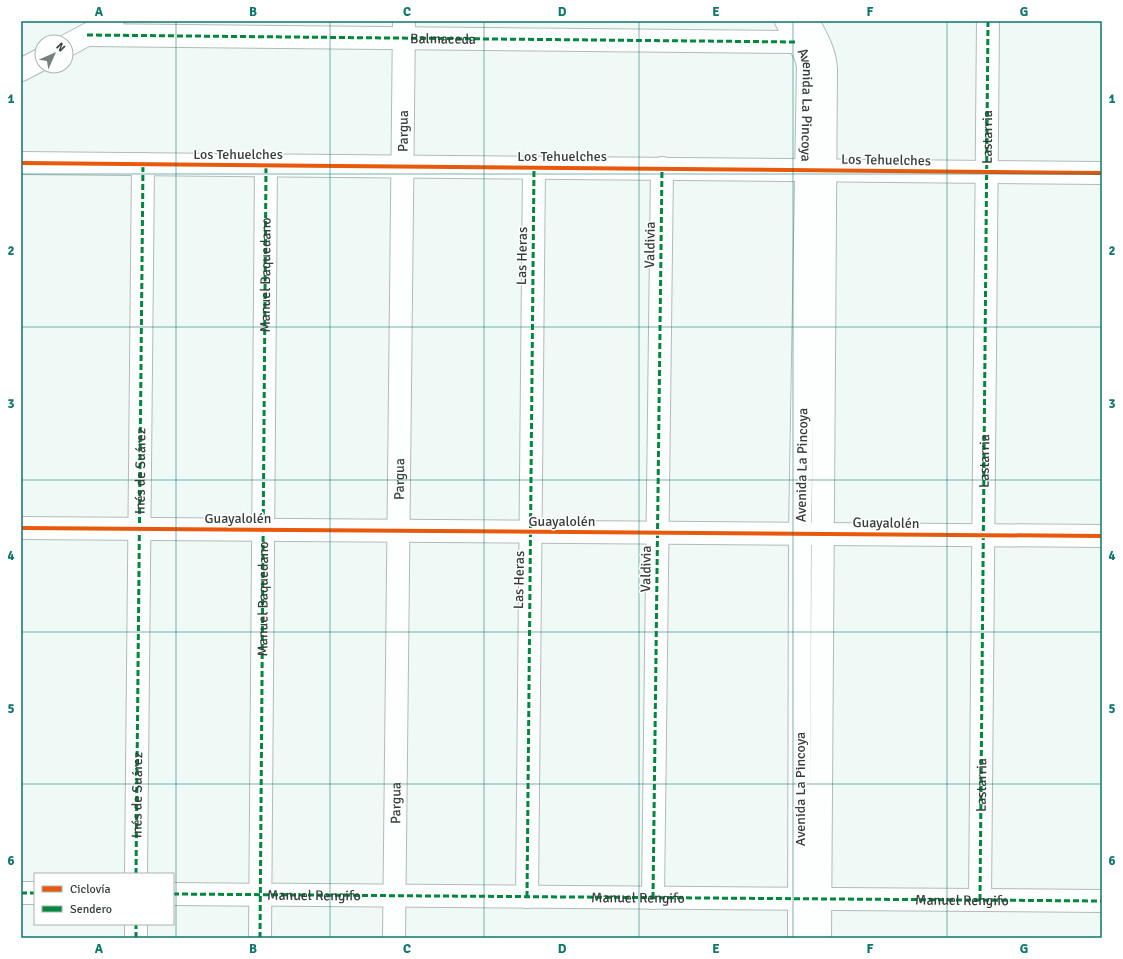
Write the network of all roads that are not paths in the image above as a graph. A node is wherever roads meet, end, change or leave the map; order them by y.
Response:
1 (113, 21) edge
2 (786, 21) edge
3 (808, 21) edge
4 (988, 21) edge
5 (404, 30) edge
6 (87, 35) junction
7 (74, 42) edge
8 (798, 42) junction
9 (34, 63) edge
10 (21, 70) edge
11 (21, 163) edge
12 (143, 164) junction
13 (266, 165) junction
14 (403, 166) junction
15 (534, 167) junction
16 (662, 168) junction
17 (816, 170) junction
18 (987, 172) junction
19 (1102, 173) edge
20 (21, 528) edge
21 (140, 529) junction
22 (263, 529) junction
23 (399, 530) junction
24 (531, 532) junction
25 (657, 532) junction
26 (800, 534) junction
27 (822, 534) junction
28 (984, 535) junction
29 (1102, 536) edge
30 (136, 873) edge
31 (21, 893) edge
32 (34, 893) edge
33 (174, 894) edge
34 (260, 895) junction
35 (395, 896) junction
36 (527, 897) junction
37 (653, 898) junction
38 (810, 899) junction
39 (980, 900) junction
40 (1102, 901) edge
41 (136, 925) edge
42 (136, 938) edge
43 (260, 938) edge
44 (394, 938) edge
45 (799, 938) edge
46 (820, 938) edge

1 - 6 street
2 - 8 street, Avenida La Pincoya
3 - 17 street, Avenida La Pincoya
4 - 18 street, Lastarria
5 - 6 street, Balmaceda
5 - 8 street, Balmaceda
5 - 14 street, Pargua
6 - 7 street
8 - 17 street, Avenida La Pincoya
9 - 10 street
11 - 12 street, Los Tehuelches
12 - 13 street, Los Tehuelches
12 - 21 street, Inés de Suárez
13 - 14 street, Los Tehuelches
13 - 22 street, Manuel Baquedano
14 - 15 street, Los Tehuelches
14 - 23 street, Pargua
15 - 16 street, Los Tehuelches
15 - 24 street, Las Heras
16 - 17 street, Los Tehuelches
16 - 25 street, Valdivia
17 - 18 street, Los Tehuelches
17 - 26 street, Avenida La Pincoya
17 - 27 street, Avenida La Pincoya
18 - 19 street, Los Tehuelches
18 - 28 street, Lastarria
20 - 21 street, Guayalolén
21 - 22 street, Guayalolén
21 - 30 street, Inés de Suárez
22 - 23 street, Guayalolén
22 - 34 street, Manuel Baquedano
23 - 24 street, Guayalolén
23 - 35 street, Pargua
24 - 25 street, Guayalolén
24 - 36 street, Las Heras
25 - 26 street, Guayalolén
25 - 37 street, Valdivia
26 - 27 street, Guayalolén
26 - 38 street, Avenida La Pincoya
27 - 28 street, Guayalolén
27 - 38 street, Avenida La Pincoya
28 - 29 street, Guayalolén
28 - 39 street, Lastarria
31 - 32 street
33 - 34 street, Manuel Rengifo
34 - 35 street, Manuel Rengifo
34 - 43 street, Manuel Baquedano
35 - 36 street, Manuel Rengifo
35 - 44 street, Pargua
36 - 37 street, Manuel Rengifo
37 - 38 street, Manuel Rengifo
38 - 39 street, Manuel Rengifo
38 - 45 street, Avenida La Pincoya
38 - 46 street, Avenida La Pincoya
39 - 40 street, Manuel Rengifo
41 - 42 street

